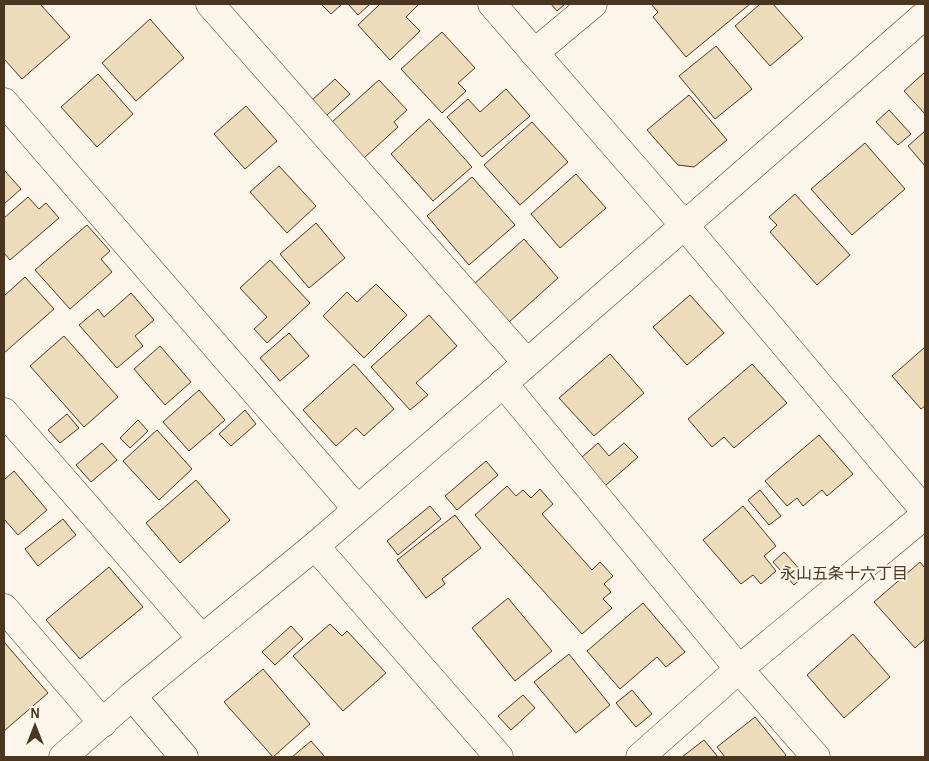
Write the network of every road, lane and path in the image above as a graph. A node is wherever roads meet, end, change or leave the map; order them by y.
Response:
1 (210, 4) edge
2 (492, 4) edge
3 (593, 4) edge
4 (916, 4) edge
5 (925, 15) edge
6 (534, 53) junction
7 (4, 102) edge
8 (684, 225) junction
9 (527, 363) junction
10 (503, 383) junction
11 (4, 412) edge
12 (357, 509) junction
13 (925, 511) edge
14 (925, 516) edge
15 (315, 546) junction
16 (4, 608) edge
17 (202, 639) junction
18 (739, 669) junction
19 (132, 696) junction
20 (103, 723) junction
21 (63, 757) edge
22 (184, 757) edge
23 (499, 757) edge
24 (640, 757) edge
25 (816, 757) edge

1 - 9 street
2 - 6 street
3 - 6 street
4 - 5 street
5 - 8 street
6 - 8 street
7 - 12 street
8 - 9 street
8 - 13 street
9 - 10 street
10 - 12 street
10 - 18 street
11 - 17 street
12 - 15 street
14 - 18 street
15 - 17 street
15 - 23 street
16 - 20 street
17 - 19 street
18 - 24 street
18 - 25 street
19 - 20 street
19 - 22 street
20 - 21 street

